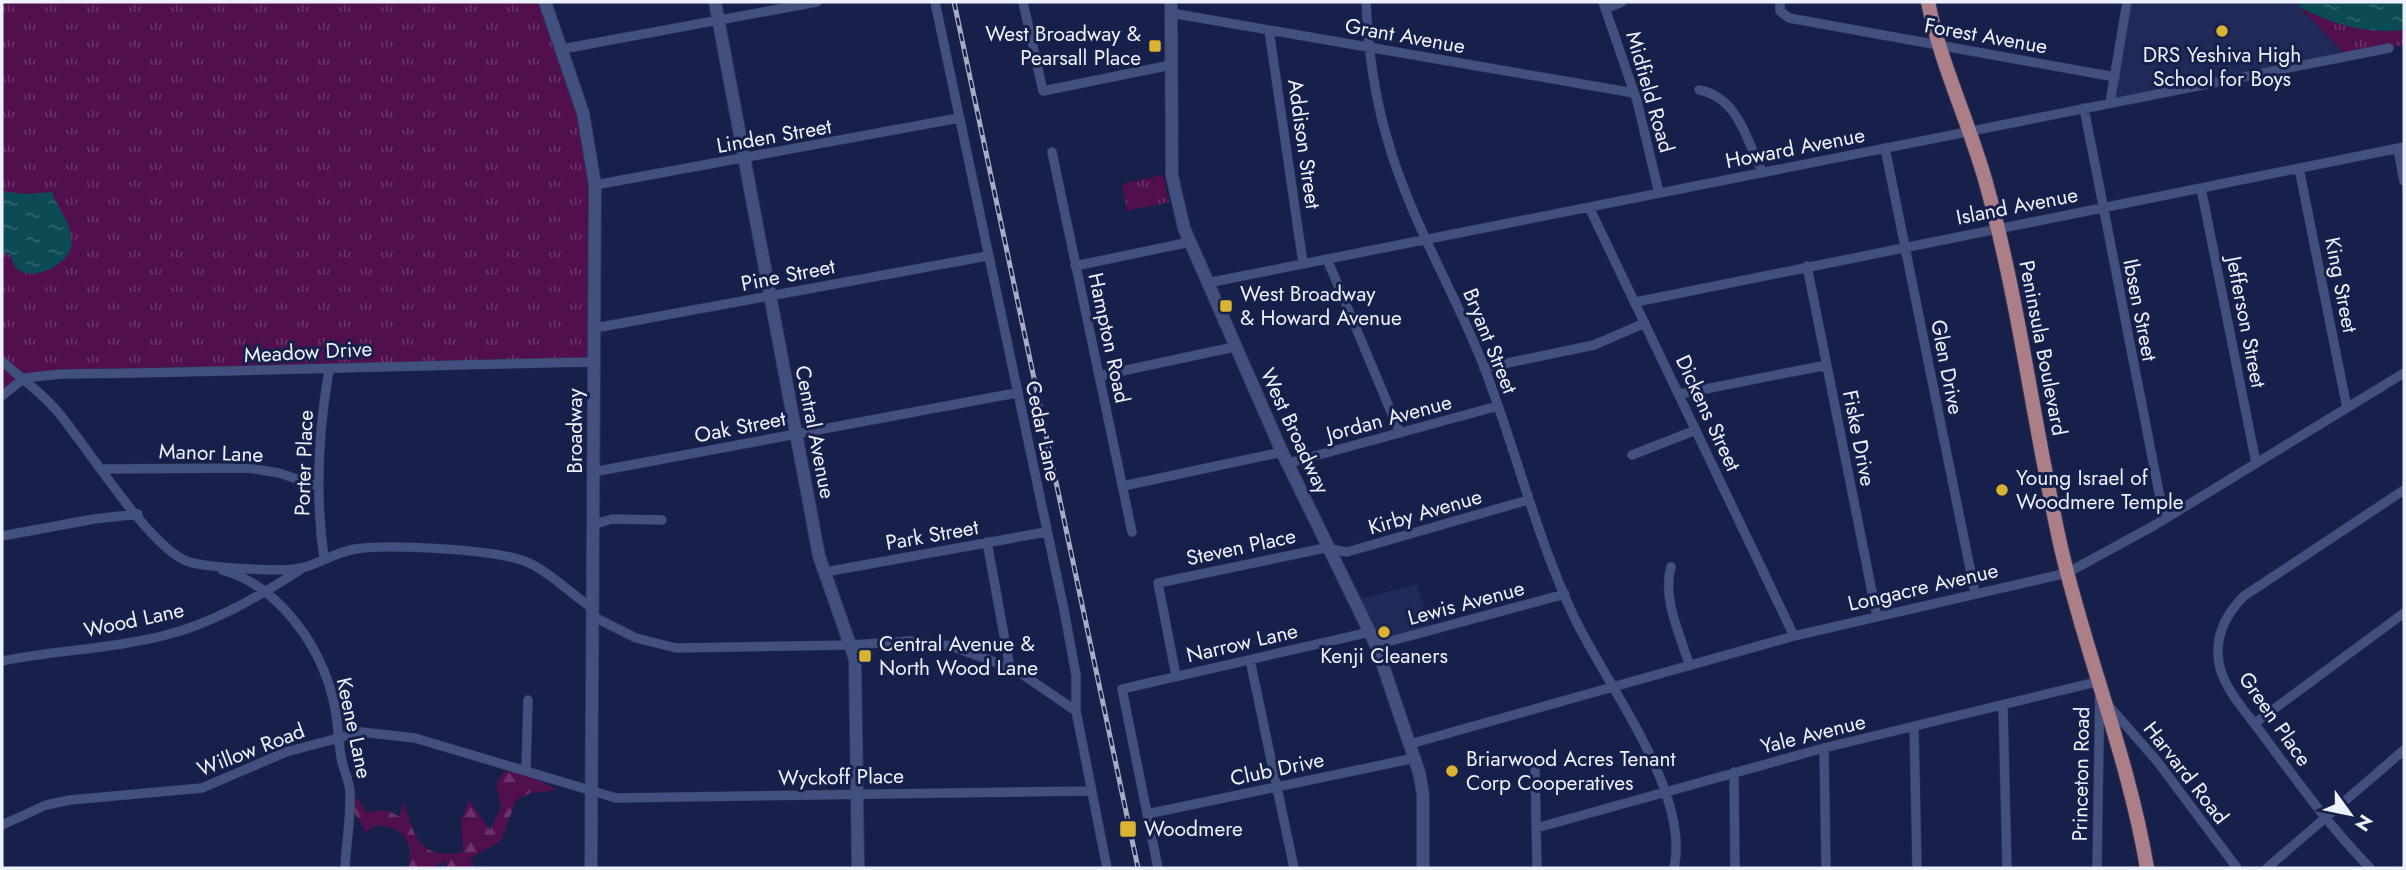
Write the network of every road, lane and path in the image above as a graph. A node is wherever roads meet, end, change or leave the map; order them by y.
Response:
1 (545, 2) edge
2 (715, 2) edge
3 (817, 2) edge
4 (935, 2) edge
5 (1023, 2) edge
6 (1366, 2) edge
7 (1622, 2) edge
8 (1780, 2) edge
9 (1928, 2) edge
10 (2127, 2) edge
11 (1605, 5) edge
12 (1171, 7) edge
13 (719, 20) junction
14 (1269, 30) junction
15 (1370, 47) junction
16 (1939, 47) junction
17 (2389, 48) dead end
18 (562, 49) junction
19 (1171, 65) junction
20 (2115, 77) junction
21 (1699, 90) dead end
22 (1634, 93) junction
23 (2110, 103) junction
24 (2084, 108) junction
25 (960, 118) junction
26 (1970, 132) junction
27 (1885, 148) junction
28 (2401, 148) edge
29 (1052, 152) dead end
30 (744, 158) junction
31 (2299, 169) junction
32 (1762, 172) junction
33 (2404, 181) edge
34 (595, 185) junction
35 (2201, 188) junction
36 (1659, 193) junction
37 (1589, 207) junction
38 (2102, 207) junction
39 (1998, 228) junction
40 (1427, 239) junction
41 (1191, 242) junction
42 (1906, 246) junction
43 (987, 256) junction
44 (1327, 259) junction
45 (1303, 263) junction
46 (1075, 266) junction
47 (1807, 266) junction
48 (1207, 283) junction
49 (770, 297) junction
50 (1636, 302) junction
51 (1645, 323) junction
52 (595, 328) junction
53 (1234, 347) junction
54 (2, 361) edge
55 (594, 362) junction
56 (1827, 365) junction
57 (1484, 368) junction
58 (329, 370) junction
59 (2404, 373) edge
60 (1099, 376) junction
61 (24, 378) junction
62 (1016, 393) junction
63 (1680, 394) junction
64 (2, 396) edge
65 (1498, 406) junction
66 (2347, 408) junction
67 (1696, 430) junction
68 (1400, 433) junction
69 (796, 435) junction
70 (1632, 455) dead end
71 (1286, 458) junction
72 (2256, 463) junction
73 (101, 469) junction
74 (593, 472) junction
75 (318, 486) junction
76 (1123, 486) junction
77 (2404, 490) edge
78 (1528, 500) junction
79 (138, 514) junction
80 (2164, 518) junction
81 (662, 520) dead end
82 (594, 523) junction
83 (1046, 532) junction
84 (1132, 532) dead end
85 (2, 536) edge
86 (987, 542) junction
87 (1331, 551) junction
88 (324, 558) junction
89 (209, 567) junction
90 (1671, 567) dead end
91 (302, 569) junction
92 (825, 572) junction
93 (2067, 573) junction
94 (265, 592) junction
95 (1975, 593) junction
96 (1565, 594) junction
97 (594, 613) junction
98 (2404, 613) edge
99 (1877, 617) junction
100 (1370, 632) junction
101 (1794, 636) junction
102 (851, 645) junction
103 (1376, 645) junction
104 (1250, 660) junction
105 (2, 662) edge
106 (1689, 664) junction
107 (1010, 668) junction
108 (1176, 676) junction
109 (2100, 681) junction
110 (1612, 685) junction
111 (528, 700) dead end
112 (2106, 702) junction
113 (2003, 705) junction
114 (1076, 711) junction
115 (2255, 723) junction
116 (1914, 726) junction
117 (339, 737) junction
118 (1410, 744) junction
119 (1824, 748) junction
120 (2404, 750) edge
121 (1415, 758) junction
122 (1535, 768) dead end
123 (526, 770) junction
124 (1734, 772) junction
125 (1277, 787) junction
126 (592, 791) junction
127 (1092, 791) junction
128 (1664, 791) junction
129 (857, 794) junction
130 (1147, 814) junction
131 (2324, 819) junction
132 (2, 825) edge
133 (1536, 828) junction
134 (345, 868) edge
135 (591, 868) edge
136 (858, 868) edge
137 (1107, 868) edge
138 (1158, 868) edge
139 (1294, 868) edge
140 (1423, 868) edge
141 (1537, 868) edge
142 (1674, 868) edge
143 (1735, 868) edge
144 (1826, 868) edge
145 (1917, 868) edge
146 (2007, 868) edge
147 (2097, 868) edge
148 (2147, 868) edge
149 (2237, 868) edge
150 (2267, 868) edge
151 (2370, 868) edge

1 - 18 main road, Broadway
2 - 13 main road, Central Avenue
3 - 13 street
4 - 25 street, Cedar Lane
5 - 19 street
6 - 15 street, Bryant Street
7 - 11 street
8 - 16 street, Forest Avenue
9 - 16 main road, Peninsula Boulevard
10 - 20 street
11 - 22 street, Midfield Road
12 - 14 street, Grant Avenue
12 - 19 main road, West Broadway
13 - 18 street
13 - 30 main road, Central Avenue
14 - 15 street, Grant Avenue
14 - 45 street, Addison Street
15 - 22 street, Grant Avenue
15 - 40 street, Bryant Street
16 - 20 street, Forest Avenue
16 - 26 main road, Peninsula Boulevard
17 - 23 street, Howard Avenue
18 - 34 main road, Broadway
19 - 41 main road, West Broadway
20 - 23 street
21 - 32 street
22 - 36 street, Midfield Road
23 - 24 street, Howard Avenue
24 - 26 street, Howard Avenue
24 - 38 street, Ibsen Street
25 - 30 street, Linden Street
25 - 43 street, Cedar Lane
26 - 27 street, Howard Avenue
26 - 39 main road, Peninsula Boulevard
27 - 32 street, Howard Avenue
27 - 42 street, Glen Drive
28 - 31 street, Island Avenue
28 - 33 street
29 - 46 street, Hampton Road
30 - 34 street, Linden Street
30 - 49 main road, Central Avenue
31 - 35 street, Island Avenue
31 - 66 street, King Street
32 - 36 street, Howard Avenue
34 - 52 main road, Broadway
35 - 38 street, Island Avenue
35 - 72 street, Jefferson Street
36 - 37 street, Howard Avenue
37 - 40 street, Howard Avenue
37 - 50 street, Dickens Street
38 - 39 street, Island Avenue
38 - 80 street, Ibsen Street
39 - 42 street, Island Avenue
39 - 93 main road, Peninsula Boulevard
40 - 44 street, Howard Avenue
40 - 57 street, Bryant Street
41 - 46 street
41 - 48 main road, West Broadway
42 - 47 street, Island Avenue
42 - 95 street, Glen Drive
43 - 49 street, Pine Street
43 - 62 street, Cedar Lane
44 - 45 street, Howard Avenue
44 - 68 street
45 - 48 street, Howard Avenue
46 - 60 street, Hampton Road
47 - 50 street, Island Avenue
47 - 56 street, Fiske Drive
48 - 53 main road, West Broadway
49 - 52 street, Pine Street
49 - 69 main road, Central Avenue
50 - 51 street, Dickens Street
51 - 57 street
51 - 63 street, Dickens Street
52 - 55 main road, Broadway
53 - 60 street
53 - 71 main road, West Broadway
54 - 61 street, Keene Lane
55 - 58 street, Meadow Drive
55 - 74 main road, Broadway
56 - 63 street
56 - 99 street, Fiske Drive
57 - 65 street, Bryant Street
58 - 61 street, Meadow Drive
58 - 75 street, Porter Place
59 - 66 street, Longacre Avenue
60 - 76 street, Hampton Road
61 - 64 street
61 - 73 street, Keene Lane
62 - 69 street, Oak Street
62 - 83 street, Cedar Lane
63 - 67 street, Dickens Street
65 - 68 street, Jordan Avenue
65 - 78 street, Bryant Street
66 - 72 street, Longacre Avenue
67 - 70 street
67 - 101 street, Dickens Street
68 - 71 street, Jordan Avenue
69 - 74 street, Oak Street
69 - 92 main road, Central Avenue
71 - 76 street, Jordan Avenue
71 - 87 main road, West Broadway
72 - 80 street, Longacre Avenue
73 - 75 street, Manor Lane
73 - 79 street, Keene Lane
74 - 82 main road, Broadway
75 - 88 street, Porter Place
76 - 84 street, Hampton Road
77 - 115 street, Green Place
78 - 87 street, Kirby Avenue
78 - 96 street, Bryant Street
79 - 85 street
79 - 89 street, Keene Lane
80 - 93 street, Longacre Avenue
81 - 82 street
82 - 97 main road, Broadway
83 - 86 street, Park Street
83 - 114 street, Cedar Lane
86 - 92 street, Park Street
86 - 107 street
87 - 100 main road, West Broadway
87 - 108 street, Steven Place
88 - 91 street, Wood Lane
88 - 97 street, Wood Lane
89 - 91 street
89 - 94 street, Keene Lane
90 - 106 street
91 - 94 street, Wood Lane
92 - 102 main road, Central Avenue
93 - 95 street, Longacre Avenue
93 - 109 main road, Peninsula Boulevard
94 - 105 street, Wood Lane
94 - 117 street, Keene Lane
95 - 99 street, Longacre Avenue
96 - 103 street, Lewis Avenue
96 - 110 street, Bryant Street
97 - 102 street, Wood Lane
97 - 126 main road, Broadway
98 - 115 street
99 - 101 street, Longacre Avenue
100 - 103 main road, West Broadway
100 - 104 street, Narrow Lane
101 - 106 street, Longacre Avenue
102 - 107 street, Wood Lane
102 - 129 main road, Central Avenue
103 - 118 main road, West Broadway
104 - 108 street, Narrow Lane
104 - 125 street
106 - 110 street, Longacre Avenue
107 - 114 street, Wood Lane
108 - 130 street, Narrow Lane
109 - 112 main road, Peninsula Boulevard
109 - 113 street, Yale Avenue
109 - 147 street, Princeton Road
110 - 118 street, Longacre Avenue
110 - 128 street, Bryant Street
111 - 123 street
112 - 148 main road, Peninsula Boulevard
112 - 149 street, Harvard Road
113 - 116 street, Yale Avenue
113 - 146 street
114 - 127 street, Cedar Lane
115 - 131 street, Green Place
116 - 119 street, Yale Avenue
116 - 145 street
117 - 123 street, Willow Road
117 - 132 street, Willow Road
117 - 134 street, Keene Lane
118 - 121 main road, West Broadway
119 - 124 street, Yale Avenue
119 - 144 street
120 - 131 street
121 - 125 street, Club Drive
121 - 140 main road, West Broadway
122 - 133 street
123 - 126 street, Willow Road
124 - 128 street, Yale Avenue
124 - 143 street
125 - 130 street, Club Drive
125 - 139 street
126 - 129 street, Wyckoff Place
126 - 135 main road, Broadway
127 - 129 street, Wyckoff Place
127 - 137 street, Cedar Lane
128 - 133 street, Yale Avenue
128 - 142 street, Bryant Street
129 - 136 main road, Central Avenue
130 - 138 street
131 - 150 street
131 - 151 street, Green Place
133 - 141 street

